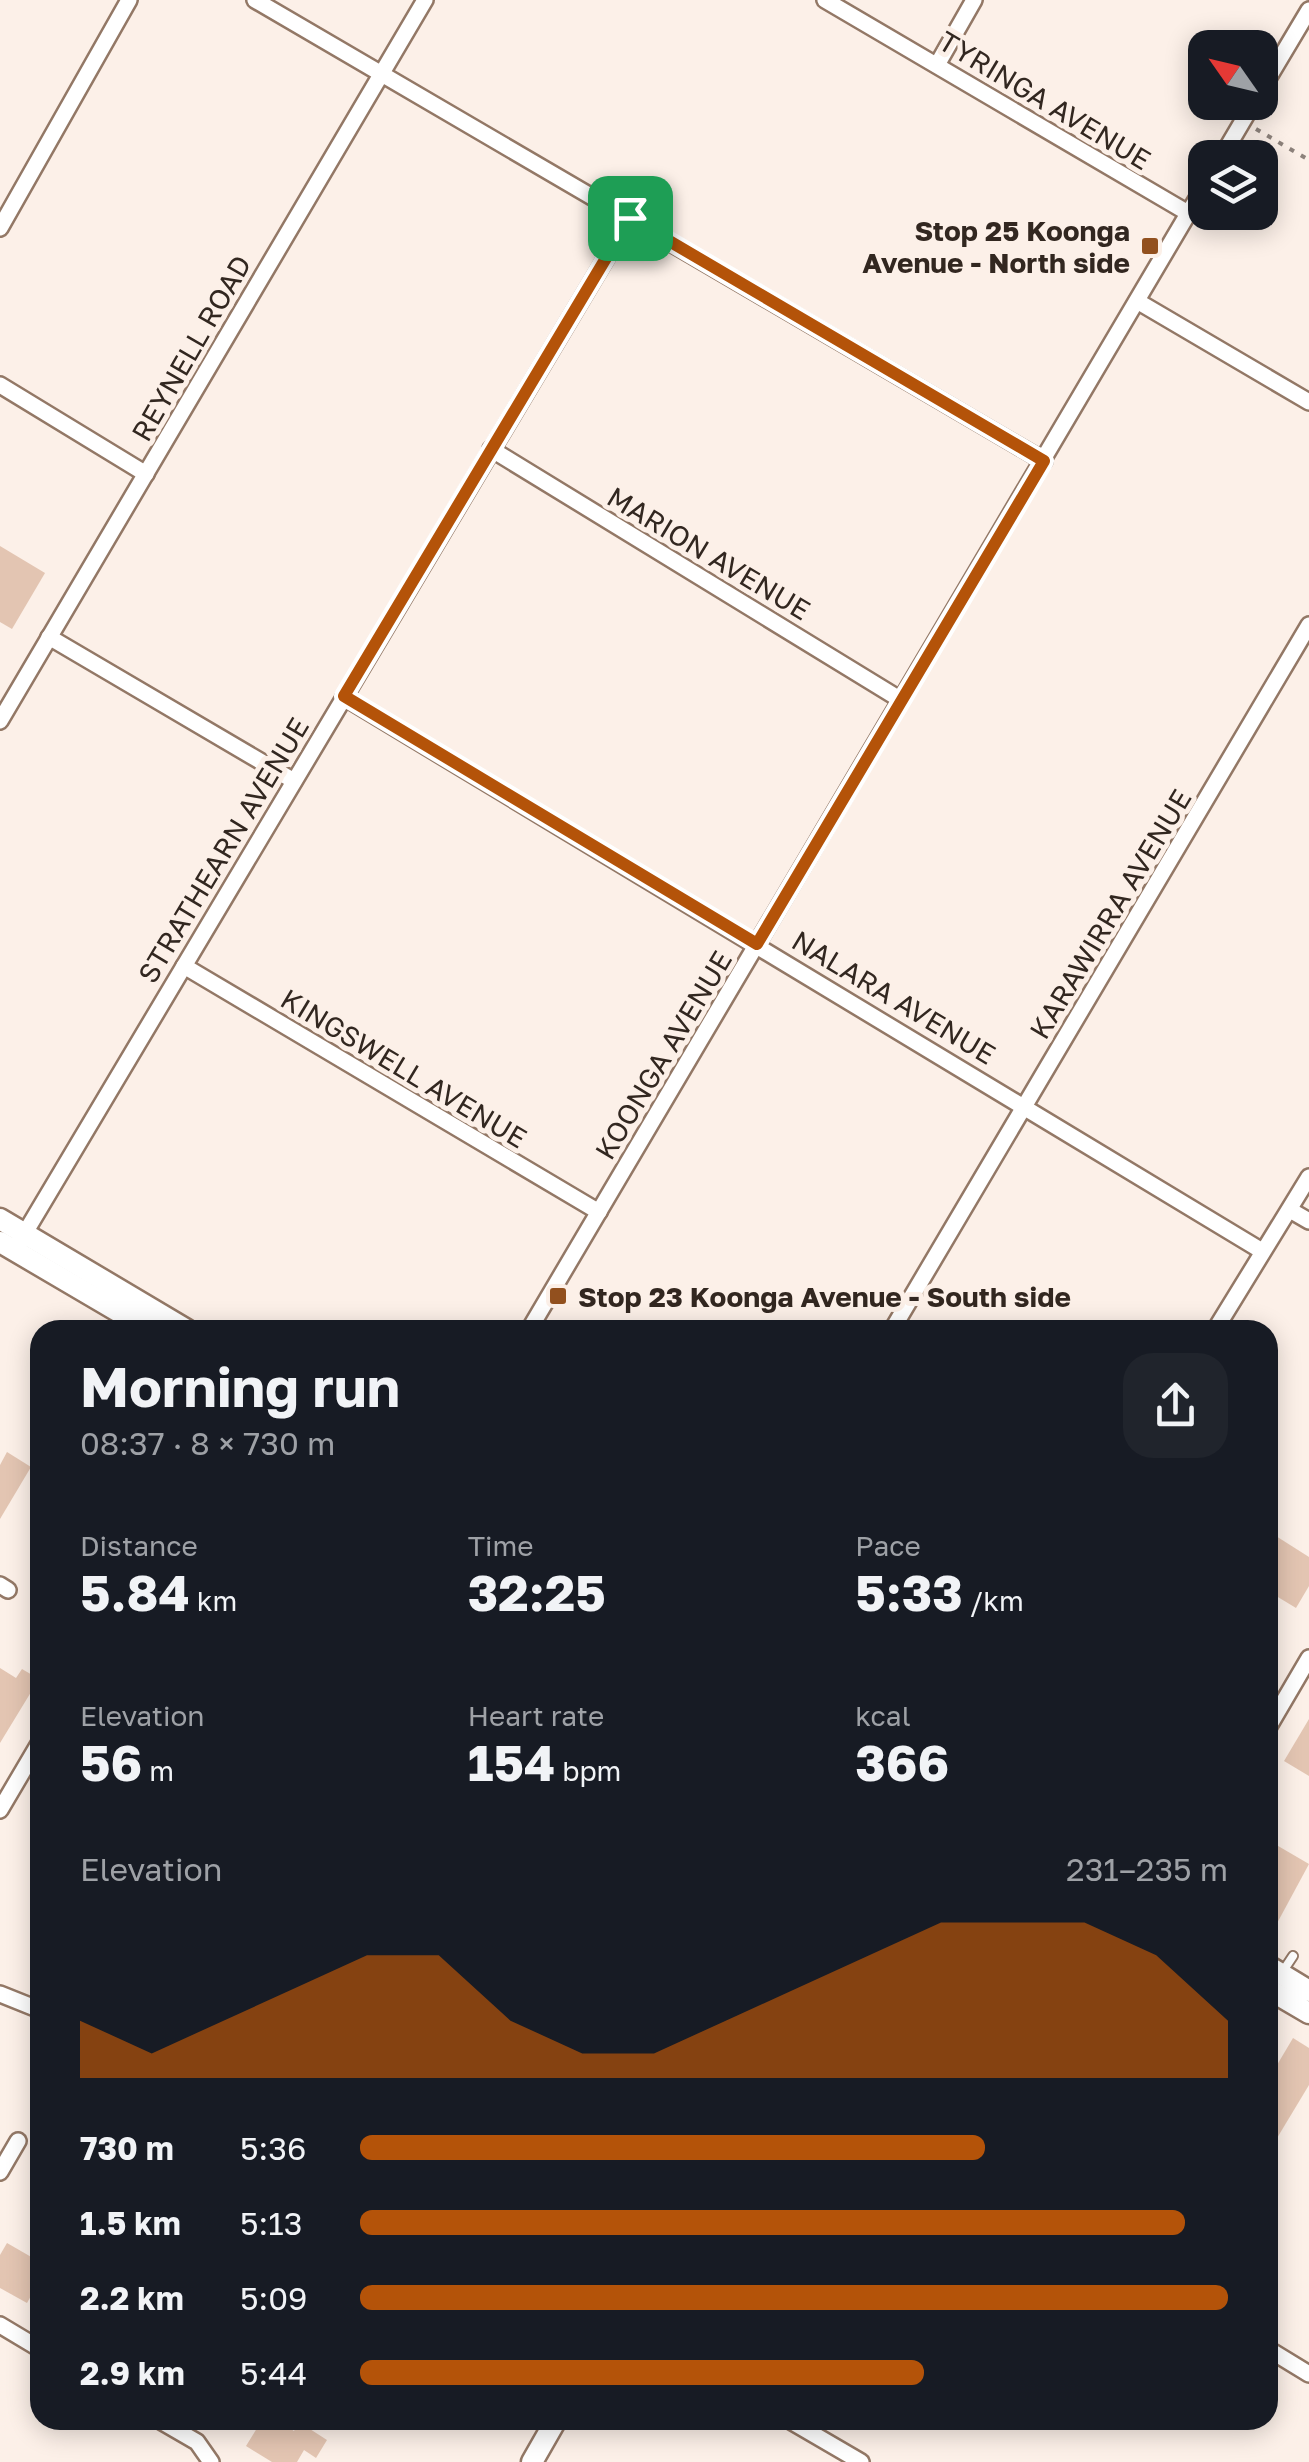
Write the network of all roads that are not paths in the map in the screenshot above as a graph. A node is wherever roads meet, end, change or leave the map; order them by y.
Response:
1 (129, 0) edge
2 (256, 0) edge
3 (425, 0) edge
4 (825, 0) edge
5 (974, 0) edge
6 (1309, 10) edge
7 (1278, 62) edge
8 (937, 65) junction
9 (381, 74) junction
10 (1188, 214) joint
11 (630, 218) junction
12 (0, 228) edge
13 (1137, 301) junction
14 (0, 385) edge
15 (1309, 402) edge
16 (490, 449) junction
17 (1044, 461) junction
18 (146, 474) junction
19 (1309, 626) edge
20 (49, 637) junction
21 (344, 696) junction
22 (901, 700) junction
23 (0, 720) edge
24 (294, 780) junction
25 (757, 944) junction
26 (184, 966) junction
27 (1026, 1106) junction
28 (1309, 1176) edge
29 (1290, 1210) junction
30 (599, 1212) junction
31 (0, 1219) edge
32 (1309, 1221) edge
33 (13, 1242) edge
34 (1262, 1250) junction
35 (134, 1320) edge
36 (168, 1320) edge
37 (535, 1320) edge
38 (898, 1320) edge
39 (1221, 1320) edge
40 (1309, 1658) edge
41 (1278, 1711) edge
42 (30, 1759) edge
43 (0, 1810) edge
44 (1293, 1956) dead end
45 (1278, 1970) edge
46 (1278, 1978) edge
47 (1278, 1982) edge
48 (1309, 1990) edge
49 (0, 1994) edge
50 (30, 2006) edge
51 (1309, 2013) edge
52 (18, 2141) dead end
53 (0, 2172) edge
54 (0, 2326) edge
55 (30, 2343) edge
56 (1278, 2355) edge
57 (1309, 2374) edge
58 (176, 2430) edge
59 (550, 2430) edge
60 (805, 2430) edge
61 (211, 2462) edge
62 (532, 2462) edge
63 (861, 2462) edge

1 - 12 street
2 - 9 street
3 - 9 street, REYNELL ROAD
4 - 8 street, TYRINGA AVENUE
5 - 8 street
6 - 7 street
8 - 10 street, TYRINGA AVENUE
9 - 11 street
9 - 18 street, REYNELL ROAD
10 - 13 street, KOONGA AVENUE
11 - 16 street, STRATHEARN AVENUE
11 - 17 street
13 - 15 street
13 - 17 street, KOONGA AVENUE
14 - 18 street
16 - 21 street, STRATHEARN AVENUE
16 - 22 street, MARION AVENUE
17 - 22 street, KOONGA AVENUE
18 - 20 street, REYNELL ROAD
19 - 27 street, KARAWIRRA AVENUE
20 - 23 street, REYNELL ROAD
20 - 24 street
21 - 24 street, STRATHEARN AVENUE
21 - 25 street, NALARA AVENUE
22 - 25 street, KOONGA AVENUE
24 - 26 street, STRATHEARN AVENUE
25 - 27 street, NALARA AVENUE
25 - 30 street, KOONGA AVENUE
26 - 30 street, KINGSWELL AVENUE
26 - 33 street, STRATHEARN AVENUE
27 - 34 street, NALARA AVENUE
27 - 38 street, KARAWIRRA AVENUE
28 - 29 street
29 - 32 street
29 - 34 street
30 - 37 street, KOONGA AVENUE
31 - 33 main road
33 - 35 main road
33 - 36 main road
34 - 39 street
40 - 41 street
42 - 43 street
44 - 45 lane
46 - 48 main road
47 - 51 main road
49 - 50 street
52 - 53 street
54 - 55 street
56 - 57 street
58 - 61 street
59 - 62 main road
60 - 63 street

